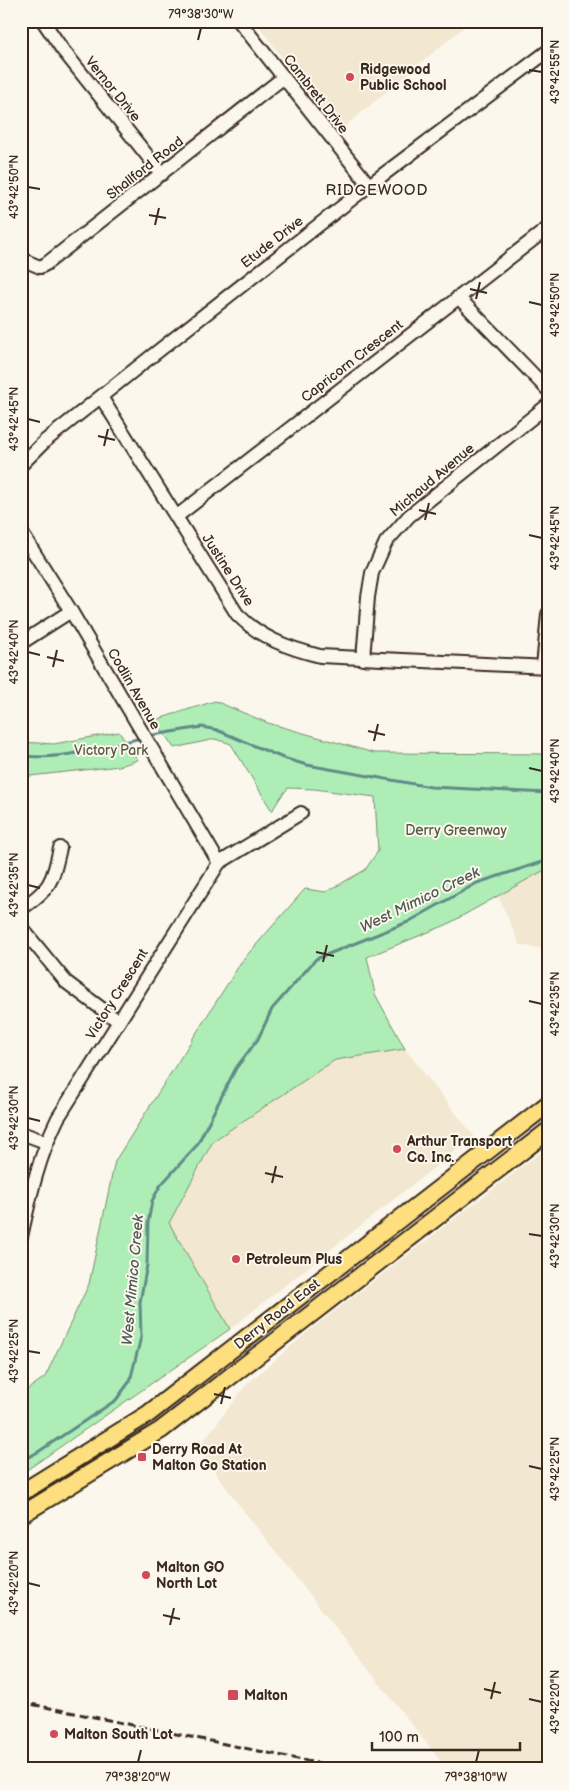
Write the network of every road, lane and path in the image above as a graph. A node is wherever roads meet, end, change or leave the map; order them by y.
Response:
1 (43, 21) edge
2 (239, 21) edge
3 (548, 51) edge
4 (284, 77) junction
5 (162, 174) junction
6 (369, 186) junction
7 (548, 228) edge
8 (21, 258) edge
9 (458, 297) junction
10 (548, 390) edge
11 (101, 397) junction
12 (548, 405) edge
13 (21, 465) edge
14 (176, 517) junction
15 (21, 532) edge
16 (71, 611) junction
17 (548, 614) edge
18 (21, 643) edge
19 (363, 659) junction
20 (545, 667) edge
21 (301, 813) dead end
22 (60, 848) dead end
23 (219, 863) junction
24 (21, 909) edge
25 (21, 927) edge
26 (118, 1021) junction
27 (548, 1104) edge
28 (548, 1131) edge
29 (21, 1133) edge
30 (46, 1142) junction
31 (21, 1238) edge
32 (21, 1493) edge
33 (21, 1515) edge

1 - 5 street, Vernor Drive
2 - 4 street, Cambrett Drive
3 - 6 street, Etude Drive
4 - 5 street, Shallford Road
4 - 6 street, Cambrett Drive
5 - 8 street, Shallford Road
6 - 11 street, Etude Drive
7 - 9 street, Capricorn Crescent
9 - 10 street
9 - 14 street, Capricorn Crescent
11 - 13 street, Etude Drive
11 - 14 street, Justine Drive
12 - 19 street, Michaud Avenue
14 - 19 street, Justine Drive
15 - 16 street, Codlin Avenue
16 - 18 street
16 - 23 street, Codlin Avenue
17 - 20 street
19 - 20 street, Justine Drive
21 - 23 street, Victory Crescent
22 - 24 street
23 - 26 street, Victory Crescent
25 - 26 street
26 - 30 street, Victory Crescent
27 - 32 main road, Derry Road East
28 - 33 main road, Derry Road East
29 - 30 street
30 - 31 street, Victory Crescent

